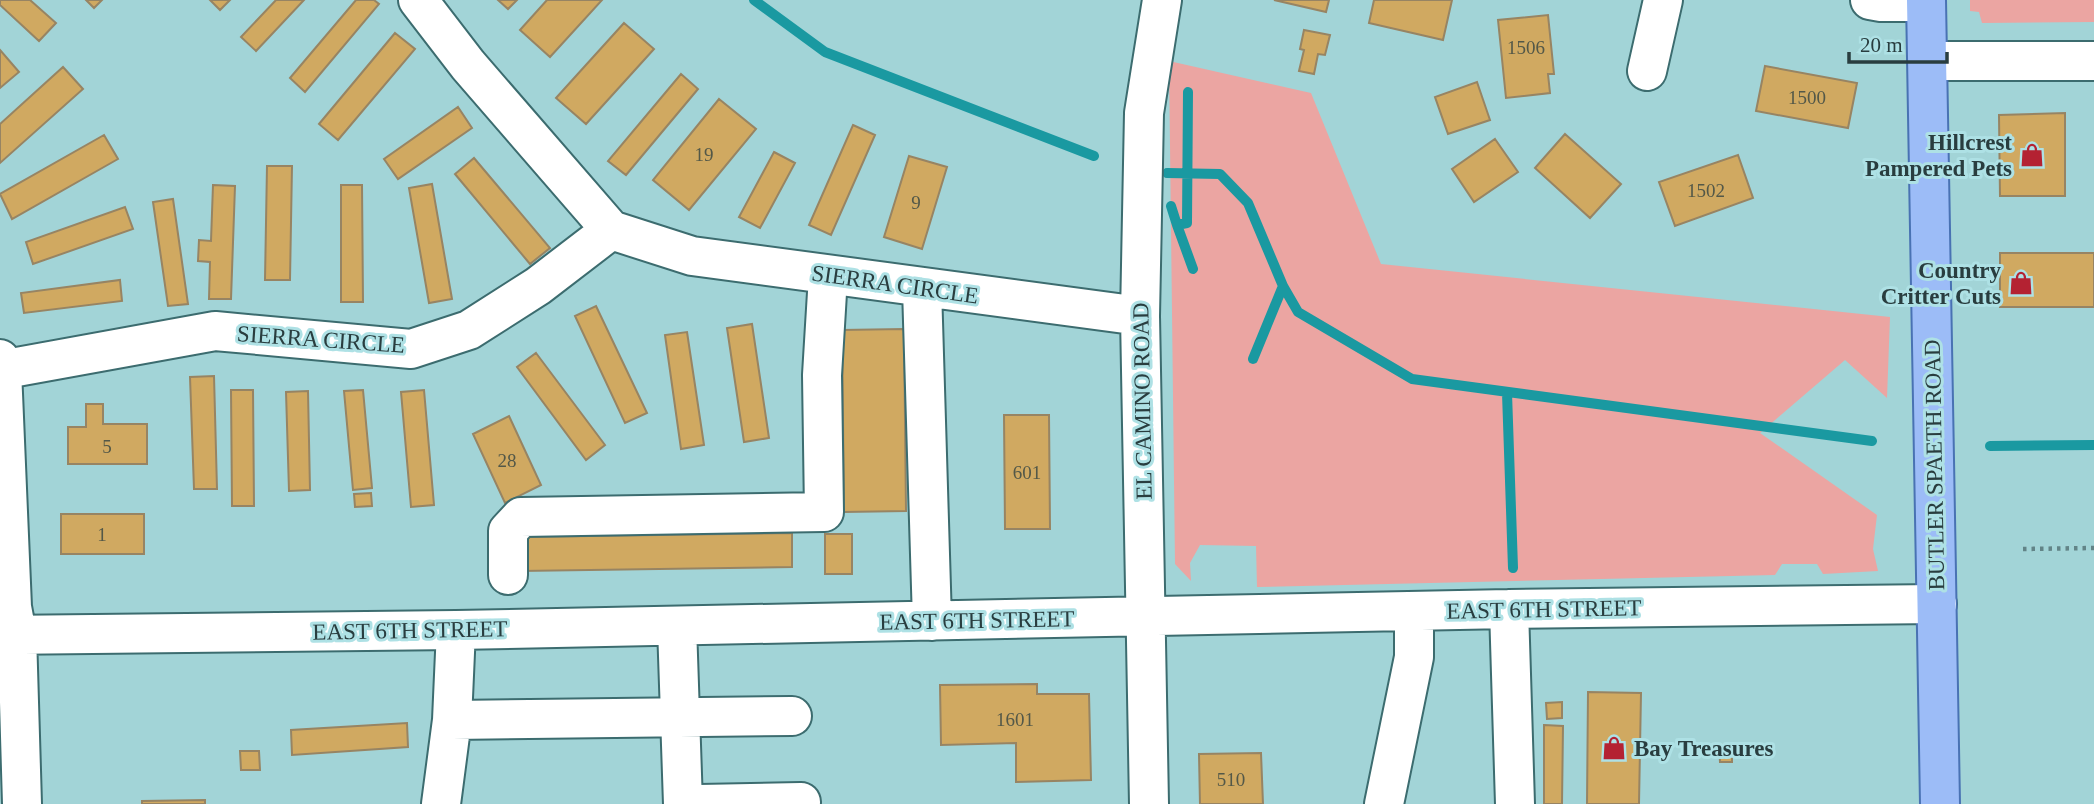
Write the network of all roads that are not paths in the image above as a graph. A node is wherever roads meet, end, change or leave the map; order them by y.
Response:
1 (418, 0) edge
2 (1162, 0) edge
3 (1663, 0) edge
4 (1870, 0) edge
5 (1926, 1) edge
6 (1928, 61) junction
7 (2094, 61) edge
8 (1647, 71) dead end
9 (611, 230) junction
10 (828, 276) junction
11 (922, 288) junction
12 (1140, 316) junction
13 (1, 366) edge
14 (508, 575) dead end
15 (1937, 604) junction
16 (1509, 609) junction
17 (1414, 611) junction
18 (1146, 617) junction
19 (932, 621) junction
20 (677, 626) junction
21 (456, 630) junction
22 (9, 635) edge
23 (792, 716) dead end
24 (680, 717) junction
25 (452, 720) junction
26 (801, 802) dead end
27 (22, 804) edge
28 (441, 804) edge
29 (683, 804) edge
30 (699, 804) edge
31 (1149, 804) edge
32 (1384, 804) edge
33 (1515, 804) edge
34 (1940, 804) edge

1 - 9 street
2 - 12 street, EL CAMINO ROAD
3 - 8 street
4 - 5 street
5 - 6 main road, BUTLER SPAETH ROAD
6 - 7 street
6 - 15 main road, BUTLER SPAETH ROAD
9 - 10 street, SIERRA CIRCLE
9 - 13 street, SIERRA CIRCLE
10 - 11 street, SIERRA CIRCLE
10 - 14 street
11 - 12 street, SIERRA CIRCLE
11 - 19 street
12 - 18 street, EL CAMINO ROAD
13 - 22 street
15 - 16 street, EAST 6TH STREET
15 - 34 main road, BUTLER SPAETH ROAD
16 - 17 street, EAST 6TH STREET
16 - 33 street
17 - 18 street, EAST 6TH STREET
17 - 32 street
18 - 19 street, EAST 6TH STREET
18 - 31 street, EL CAMINO ROAD
19 - 20 street, EAST 6TH STREET
20 - 21 street, EAST 6TH STREET
20 - 24 street
21 - 22 street, EAST 6TH STREET
21 - 25 street
22 - 27 street
23 - 24 street
24 - 25 street
24 - 29 street
25 - 28 street
26 - 30 street

